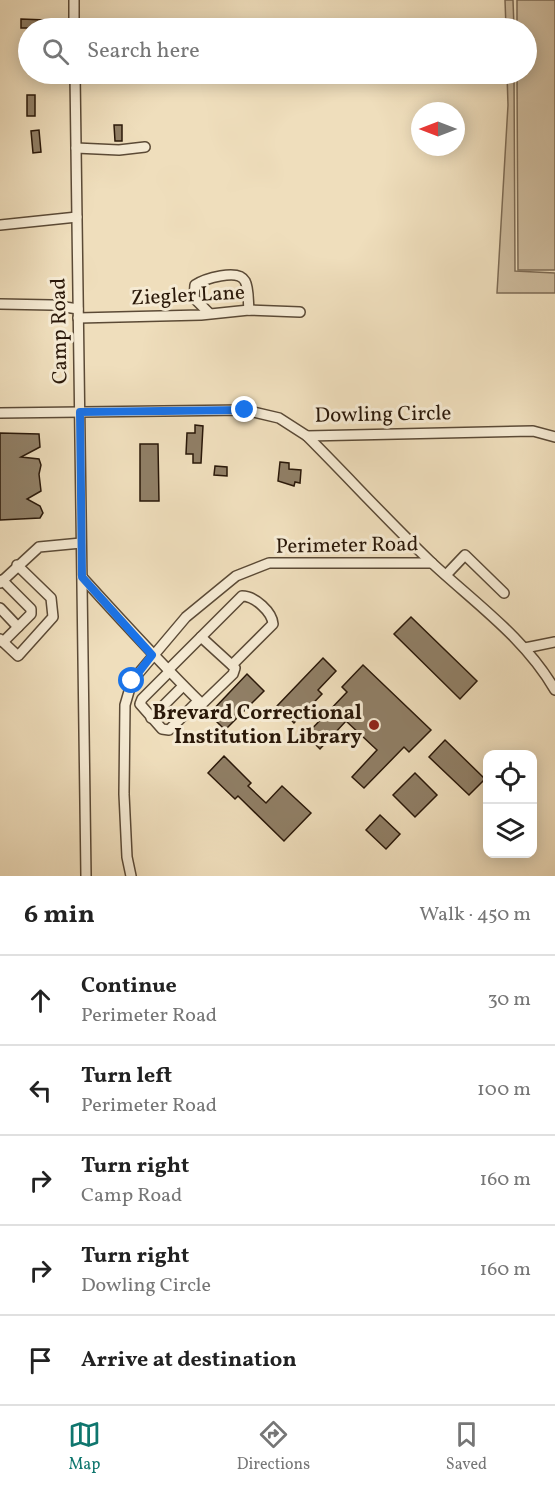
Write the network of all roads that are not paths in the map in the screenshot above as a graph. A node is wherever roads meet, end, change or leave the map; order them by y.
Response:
1 (74, 0) edge
2 (74, 18) edge
3 (75, 84) edge
4 (145, 147) dead end
5 (76, 148) junction
6 (77, 217) junction
7 (0, 225) edge
8 (0, 304) edge
9 (249, 310) junction
10 (300, 312) dead end
11 (209, 313) junction
12 (78, 314) junction
13 (80, 412) junction
14 (0, 413) edge
15 (308, 436) junction
16 (555, 437) edge
17 (81, 543) junction
18 (432, 563) junction
19 (17, 565) junction
20 (446, 575) junction
21 (82, 577) junction
22 (1, 582) edge
23 (504, 593) dead end
24 (0, 608) edge
25 (18, 627) junction
26 (201, 637) junction
27 (2, 641) edge
28 (555, 642) edge
29 (525, 648) junction
30 (152, 655) junction
31 (232, 665) junction
32 (168, 671) junction
33 (183, 686) junction
34 (555, 690) edge
35 (198, 701) junction
36 (151, 718) junction
37 (86, 876) edge
38 (131, 876) edge

1 - 2 street
3 - 5 street, Camp Road
4 - 5 street
5 - 6 street, Camp Road
6 - 7 street
6 - 12 street, Camp Road
8 - 12 street, Ziegler Lane
9 - 10 street, Ziegler Lane
9 - 11 street, Ziegler Lane
9 - 11 street
11 - 12 street, Ziegler Lane
12 - 13 street, Camp Road
13 - 14 street, Dowling Circle
13 - 15 street, Dowling Circle
13 - 17 street, Camp Road
15 - 16 street, Dowling Circle
15 - 18 street
17 - 19 street
17 - 21 street, Camp Road
18 - 20 street
18 - 30 street, Perimeter Road
19 - 22 street
19 - 27 street
20 - 23 street
20 - 29 street
21 - 30 street
21 - 37 street, Camp Road
22 - 25 street
24 - 25 street
25 - 27 street
26 - 31 street
26 - 31 street
26 - 32 street
28 - 29 street
29 - 34 street
30 - 32 street
30 - 38 street, Perimeter Road
31 - 35 street
32 - 33 street
32 - 36 street
33 - 35 street
33 - 36 street
35 - 36 street

